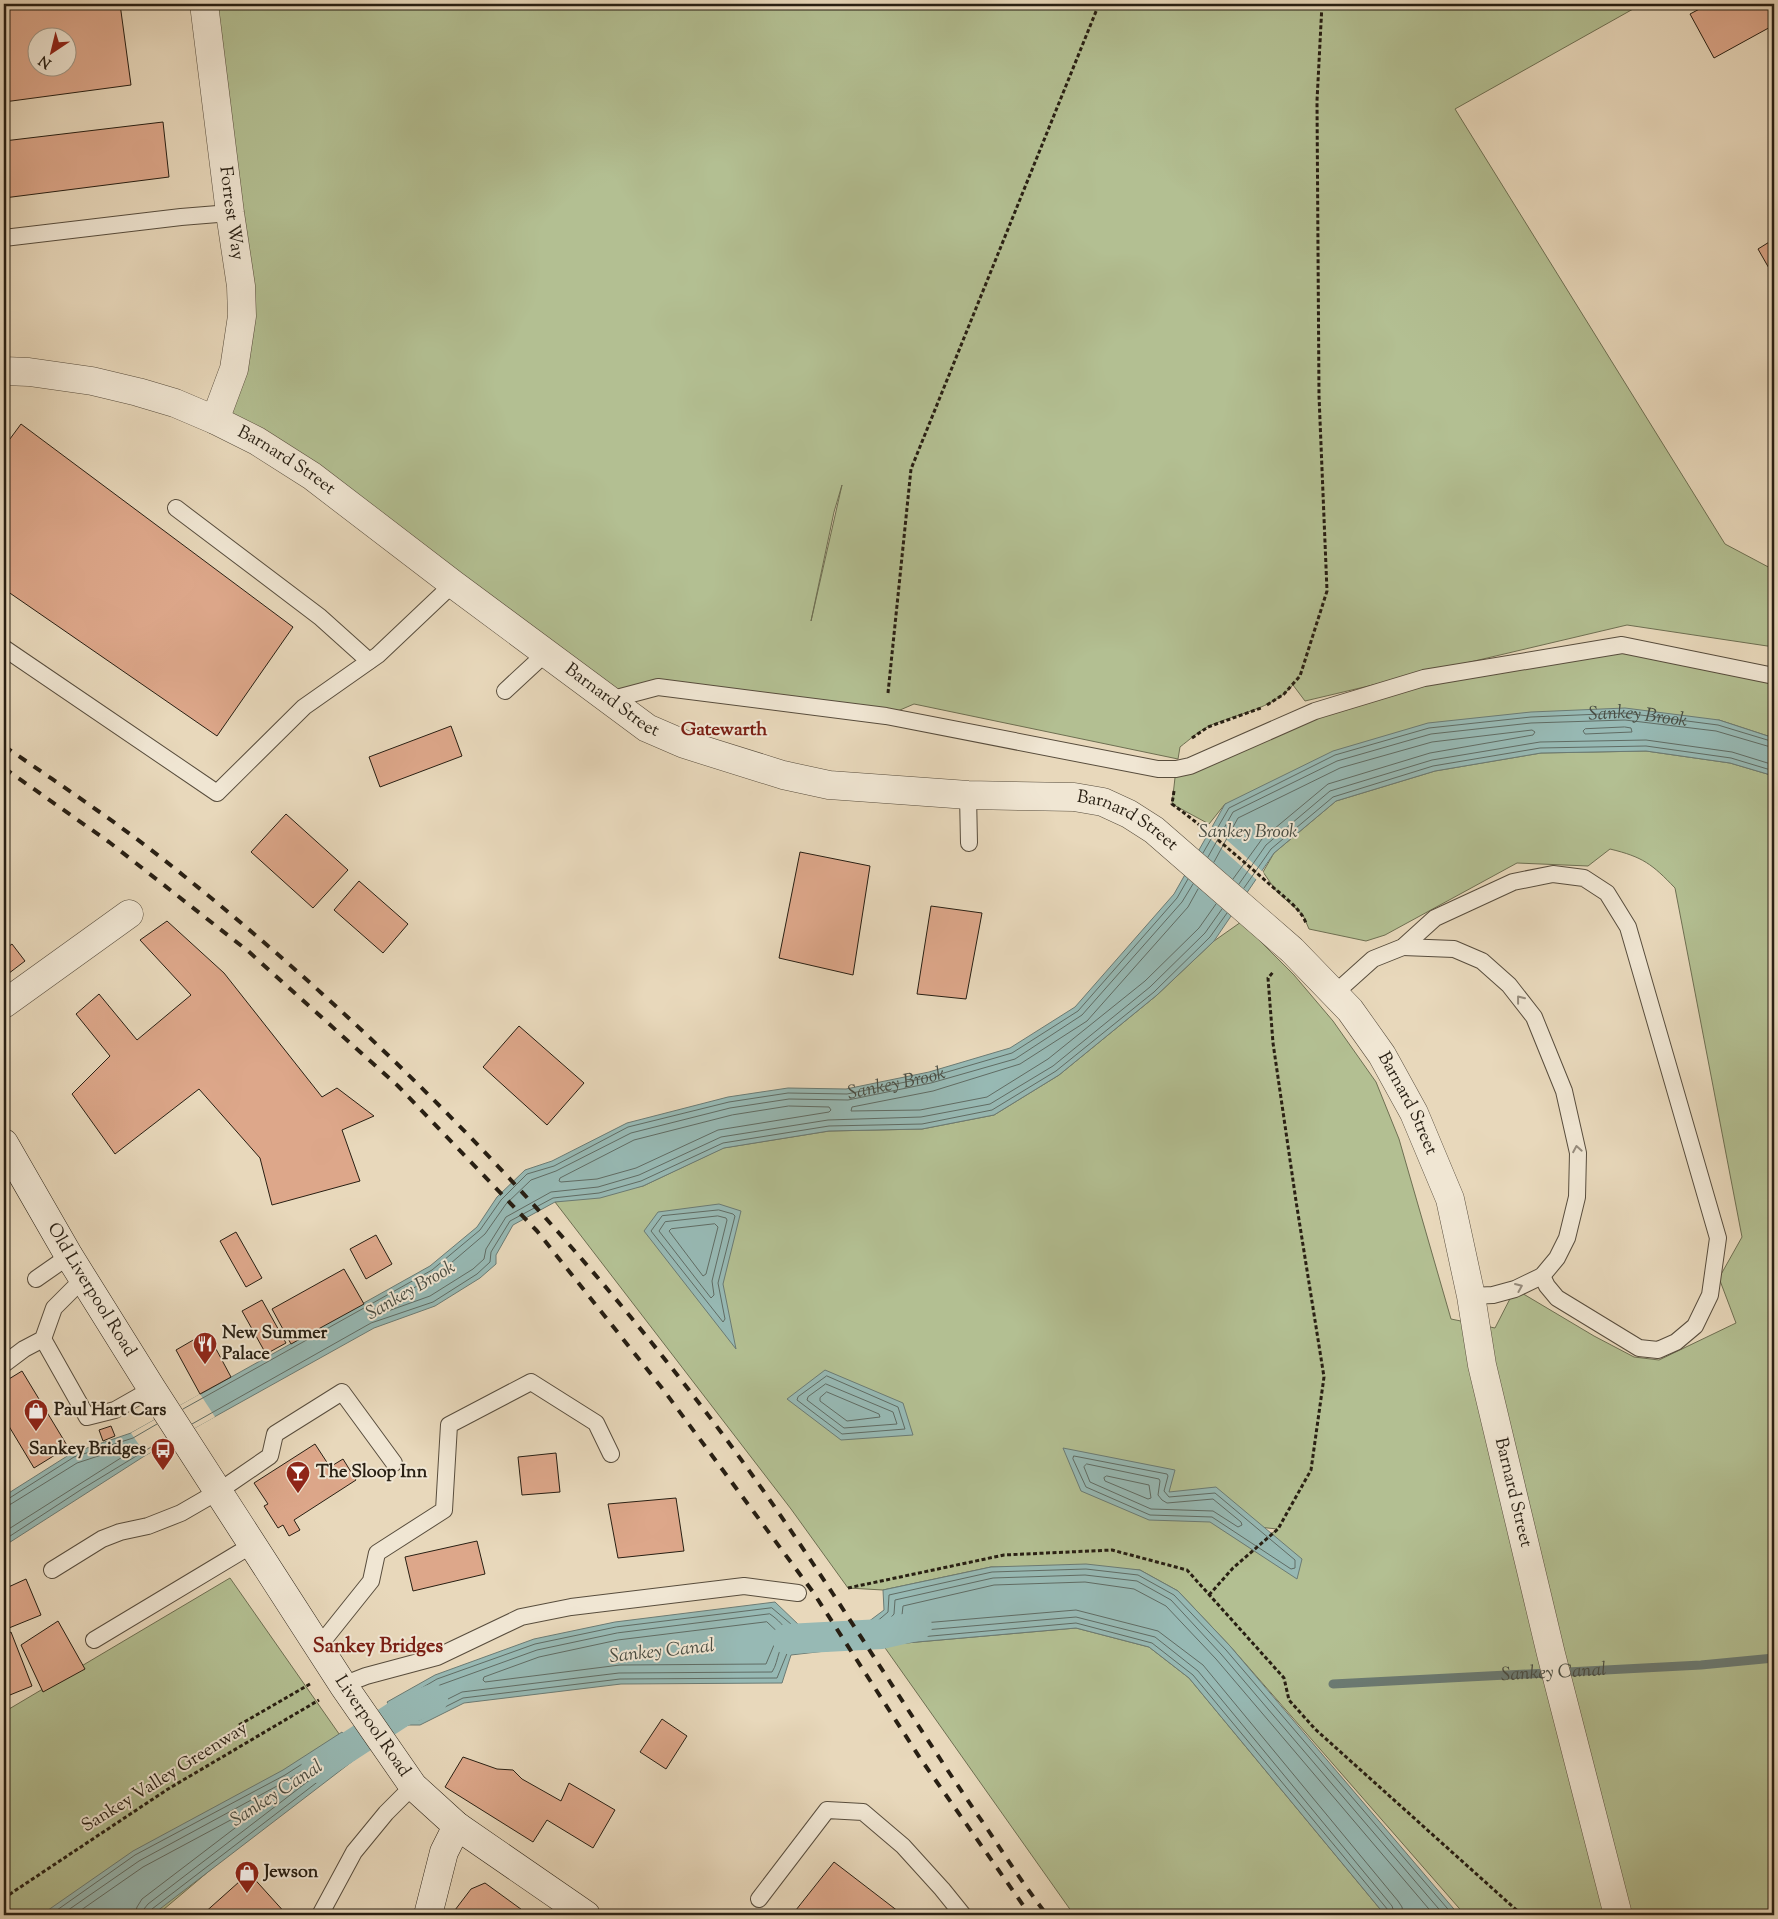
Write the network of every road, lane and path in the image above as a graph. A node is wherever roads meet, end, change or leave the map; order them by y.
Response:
1 (204, 4) edge
2 (1099, 4) edge
3 (1322, 4) edge
4 (230, 213) junction
5 (4, 238) edge
6 (4, 371) edge
7 (215, 420) junction
8 (176, 508) dead end
9 (453, 584) junction
10 (4, 648) edge
11 (546, 653) junction
12 (369, 661) junction
13 (1774, 676) edge
14 (505, 691) dead end
15 (609, 700) junction
16 (886, 716) junction
17 (1176, 769) junction
18 (968, 795) junction
19 (970, 843) dead end
20 (129, 914) dead end
21 (1309, 930) dead end
22 (1403, 947) junction
23 (1268, 978) dead end
24 (1334, 994) junction
25 (4, 1004) edge
26 (4, 1142) edge
27 (76, 1268) junction
28 (1542, 1276) junction
29 (36, 1279) dead end
30 (1471, 1296) junction
31 (43, 1340) junction
32 (4, 1364) edge
33 (152, 1389) junction
34 (182, 1435) joint
35 (612, 1454) dead end
36 (394, 1463) dead end
37 (219, 1491) junction
38 (252, 1545) junction
39 (52, 1570) dead end
40 (848, 1588) dead end
41 (798, 1593) dead end
42 (1210, 1595) junction
43 (94, 1640) dead end
44 (319, 1646) junction
45 (339, 1677) junction
46 (239, 1725) dead end
47 (413, 1786) junction
48 (457, 1826) junction
49 (4, 1898) edge
50 (758, 1899) dead end
51 (320, 1915) edge
52 (428, 1915) edge
53 (586, 1915) edge
54 (962, 1915) edge
55 (1522, 1915) edge
56 (1618, 1915) edge

1 - 4 street, Forrest Way
2 - 16 path
3 - 17 path
4 - 5 lane
4 - 7 street, Forrest Way
6 - 7 street, Barnard Street
7 - 9 street, Barnard Street
8 - 12 lane
9 - 11 street, Barnard Street
9 - 12 lane
10 - 12 lane
11 - 14 lane
11 - 15 street, Barnard Street
13 - 17 lane
15 - 16 lane
15 - 18 street, Barnard Street
16 - 17 lane
17 - 21 path
18 - 19 lane
18 - 24 street, Barnard Street
20 - 25 street
22 - 24 lane
28 -> 22 lane
22 - 28 lane
23 - 42 path
24 - 30 street, Barnard Street
26 - 27 street, Old Liverpool Road
27 - 29 lane
27 - 31 lane
27 - 33 street, Old Liverpool Road
30 -> 28 lane
30 - 56 street, Barnard Street
31 - 32 lane
31 - 33 lane
33 - 34 street, Old Liverpool Road
34 - 37 street, Liverpool Road
35 - 44 lane
36 - 37 lane
37 - 38 street, Liverpool Road
37 - 39 lane
38 - 43 lane
38 - 44 street, Liverpool Road
40 - 42 path
41 - 45 lane
42 - 55 path
44 - 45 street, Liverpool Road
45 - 46 path
45 - 47 street, Liverpool Road
45 - 49 path, Sankey Valley Greenway
47 - 48 street, Liverpool Road
47 - 51 lane
48 - 52 street
48 - 53 street, Liverpool Road
50 - 54 lane

